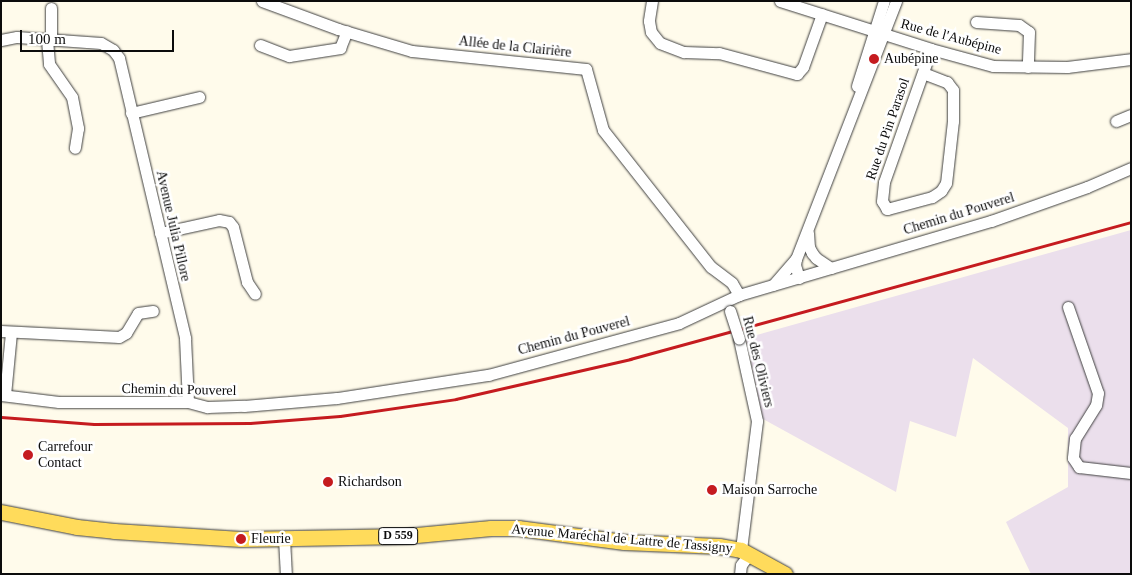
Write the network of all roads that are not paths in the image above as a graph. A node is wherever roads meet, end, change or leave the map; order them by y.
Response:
1 (262, 1) edge
2 (652, 1) edge
3 (780, 1) edge
4 (884, 1) edge
5 (896, 1) edge
6 (51, 8) dead end
7 (822, 14) junction
8 (976, 22) dead end
9 (347, 31) junction
10 (879, 32) junction
11 (1, 40) edge
12 (49, 40) junction
13 (260, 45) dead end
14 (931, 49) junction
15 (1131, 59) edge
16 (1028, 67) junction
17 (923, 73) junction
18 (200, 97) dead end
19 (131, 113) junction
20 (1131, 115) edge
21 (1116, 121) dead end
22 (75, 148) dead end
23 (1131, 168) edge
24 (809, 231) junction
25 (160, 233) junction
26 (809, 247) junction
27 (796, 259) junction
28 (831, 268) junction
29 (802, 277) junction
30 (773, 285) junction
31 (255, 294) dead end
32 (739, 295) junction
33 (729, 305) junction
34 (1068, 307) dead end
35 (153, 311) dead end
36 (6, 332) edge
37 (3, 395) edge
38 (188, 402) junction
39 (1131, 473) edge
40 (3, 512) edge
41 (284, 538) junction
42 (745, 552) junction
43 (286, 574) edge
44 (740, 574) edge
45 (785, 574) edge

1 - 9 street, Allée de la Clairière
2 - 7 street
3 - 7 street, Rue de l'Aubépine
4 - 10 street
5 - 10 street
6 - 12 street
7 - 10 street, Rue de l'Aubépine
8 - 16 street
9 - 13 street
9 - 32 street, Allée de la Clairière
10 - 14 street, Rue de l'Aubépine
10 - 24 street
11 - 12 street
12 - 19 street, Avenue Julia Pillore
12 - 22 street
14 - 16 street, Rue de l'Aubépine
14 - 17 street, Rue du Pin Parasol
15 - 16 street, Rue de l'Aubépine
17 - 17 street, Rue du Pin Parasol
18 - 19 street
19 - 25 street, Avenue Julia Pillore
20 - 21 street
23 - 28 street, Chemin du Pouverel
24 - 26 street
24 - 27 street
25 - 31 street
25 - 38 street, Avenue Julia Pillore
26 - 28 street
26 - 29 street
27 - 29 street
27 - 30 street
28 - 29 street, Chemin du Pouverel
29 - 30 street, Chemin du Pouverel
30 - 32 street, Chemin du Pouverel
32 - 33 street, Chemin du Pouverel
33 - 38 street, Chemin du Pouverel
33 - 42 street, Rue des Oliviers, bridge
34 - 39 street
35 - 36 street
36 - 37 street
37 - 38 street, Chemin du Pouverel
40 - 41 main road, Avenue Maréchal de Lattre de Tassigny / D 559
41 - 42 main road, Avenue Maréchal de Lattre de Tassigny / D 559
41 - 43 street
42 - 44 street, Rue des Oliviers
42 - 45 main road, Avenue Maréchal de Lattre de Tassigny / D 559

